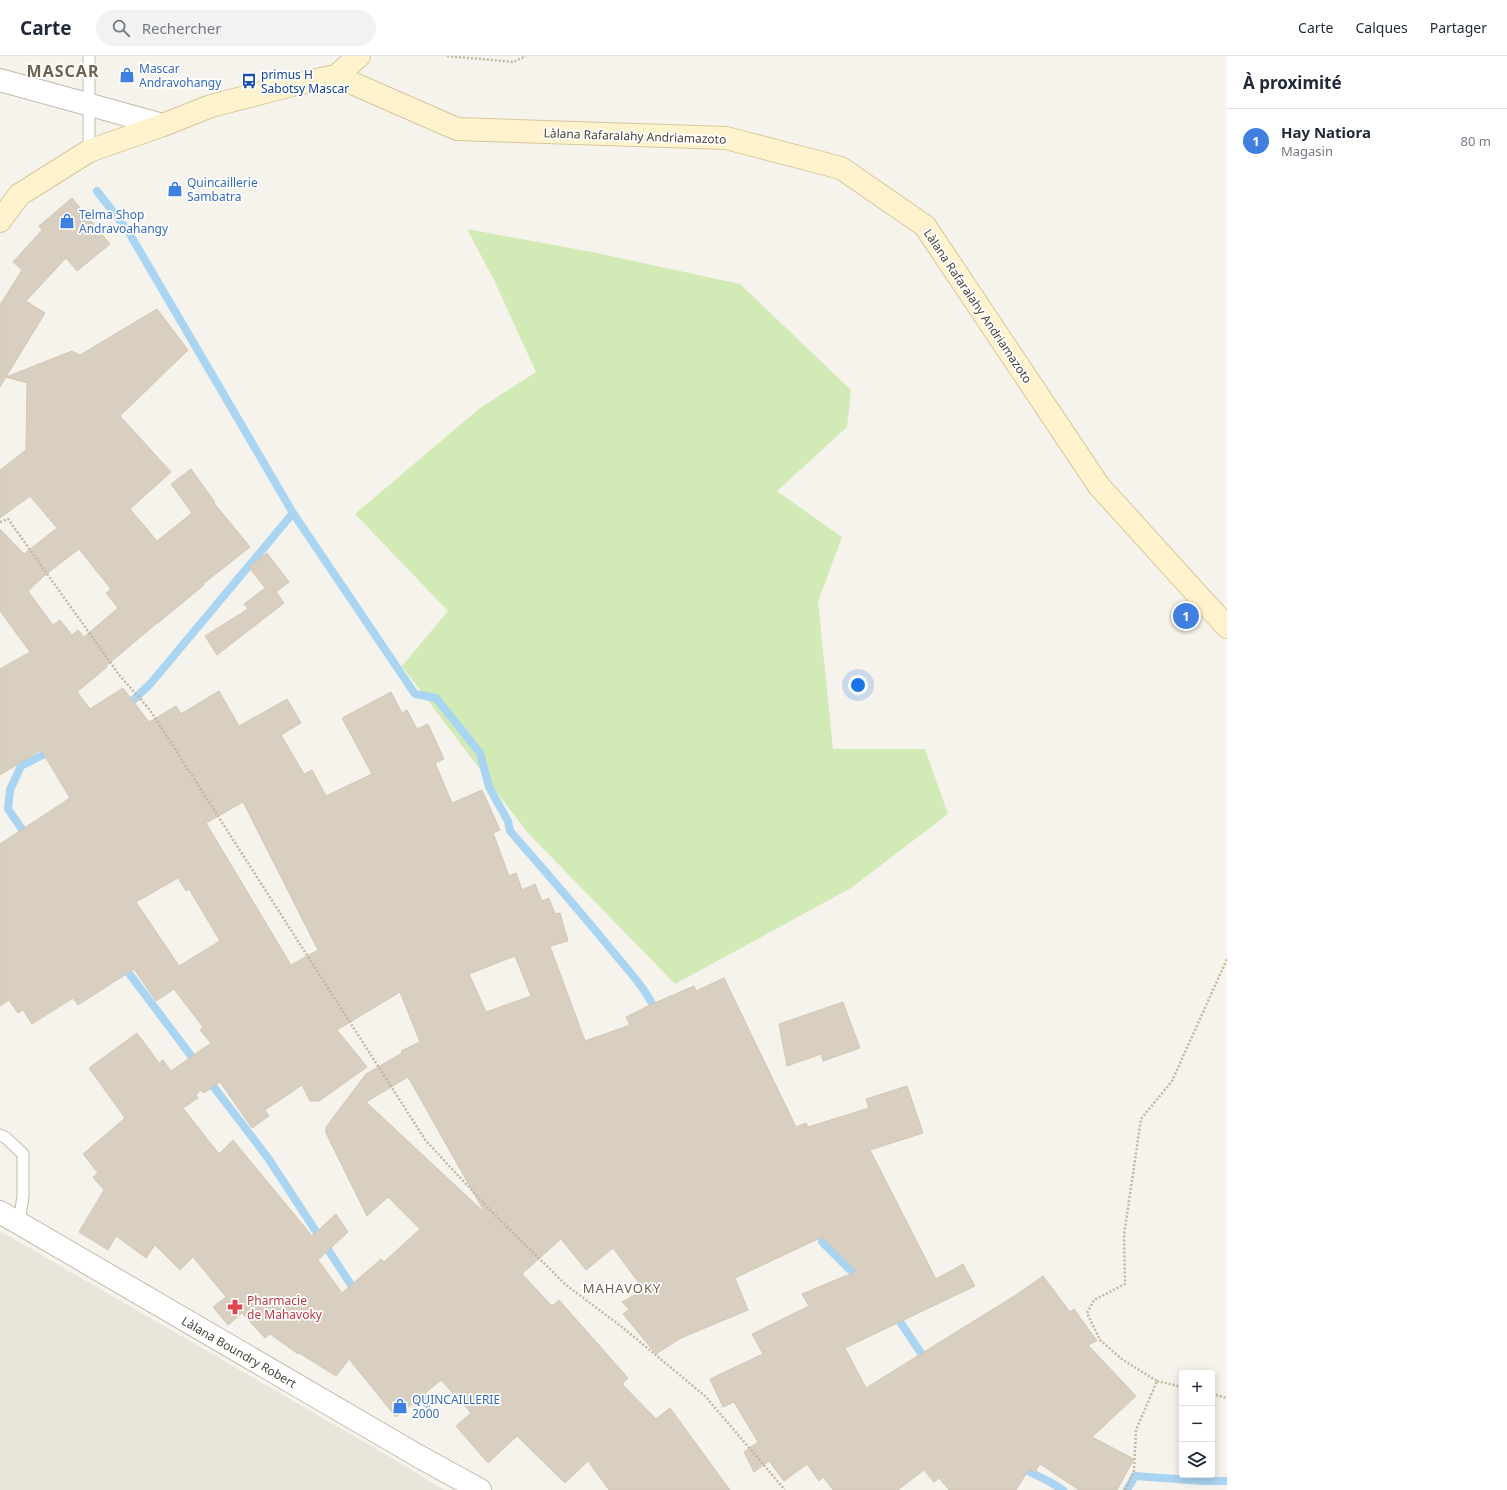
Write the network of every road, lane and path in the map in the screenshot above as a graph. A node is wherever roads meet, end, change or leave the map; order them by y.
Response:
1 (89, 56) edge
2 (360, 56) edge
3 (447, 56) edge
4 (526, 56) edge
5 (336, 76) junction
6 (0, 80) edge
7 (89, 104) junction
8 (163, 125) junction
9 (89, 151) junction
10 (0, 221) edge
11 (0, 522) edge
12 (1227, 627) edge
13 (1227, 959) edge
14 (0, 1135) edge
15 (0, 1212) edge
16 (20, 1223) junction
17 (1157, 1381) junction
18 (1179, 1386) edge
19 (1215, 1395) edge
20 (1227, 1398) edge
21 (480, 1490) edge
22 (786, 1490) edge
23 (1125, 1490) edge

1 - 7 lane
2 - 5 main road
3 - 4 path
5 - 8 main road
5 - 12 main road, Làlana Rafaralahy Andriamazoto
6 - 7 street
7 - 8 street
7 - 9 lane
8 - 9 main road
9 - 10 main road
11 - 22 path
13 - 17 path
14 - 16 lane
15 - 16 street, Làlana Boundry Robert
16 - 21 street, Làlana Boundry Robert
17 - 18 path
17 - 23 path
19 - 20 path

